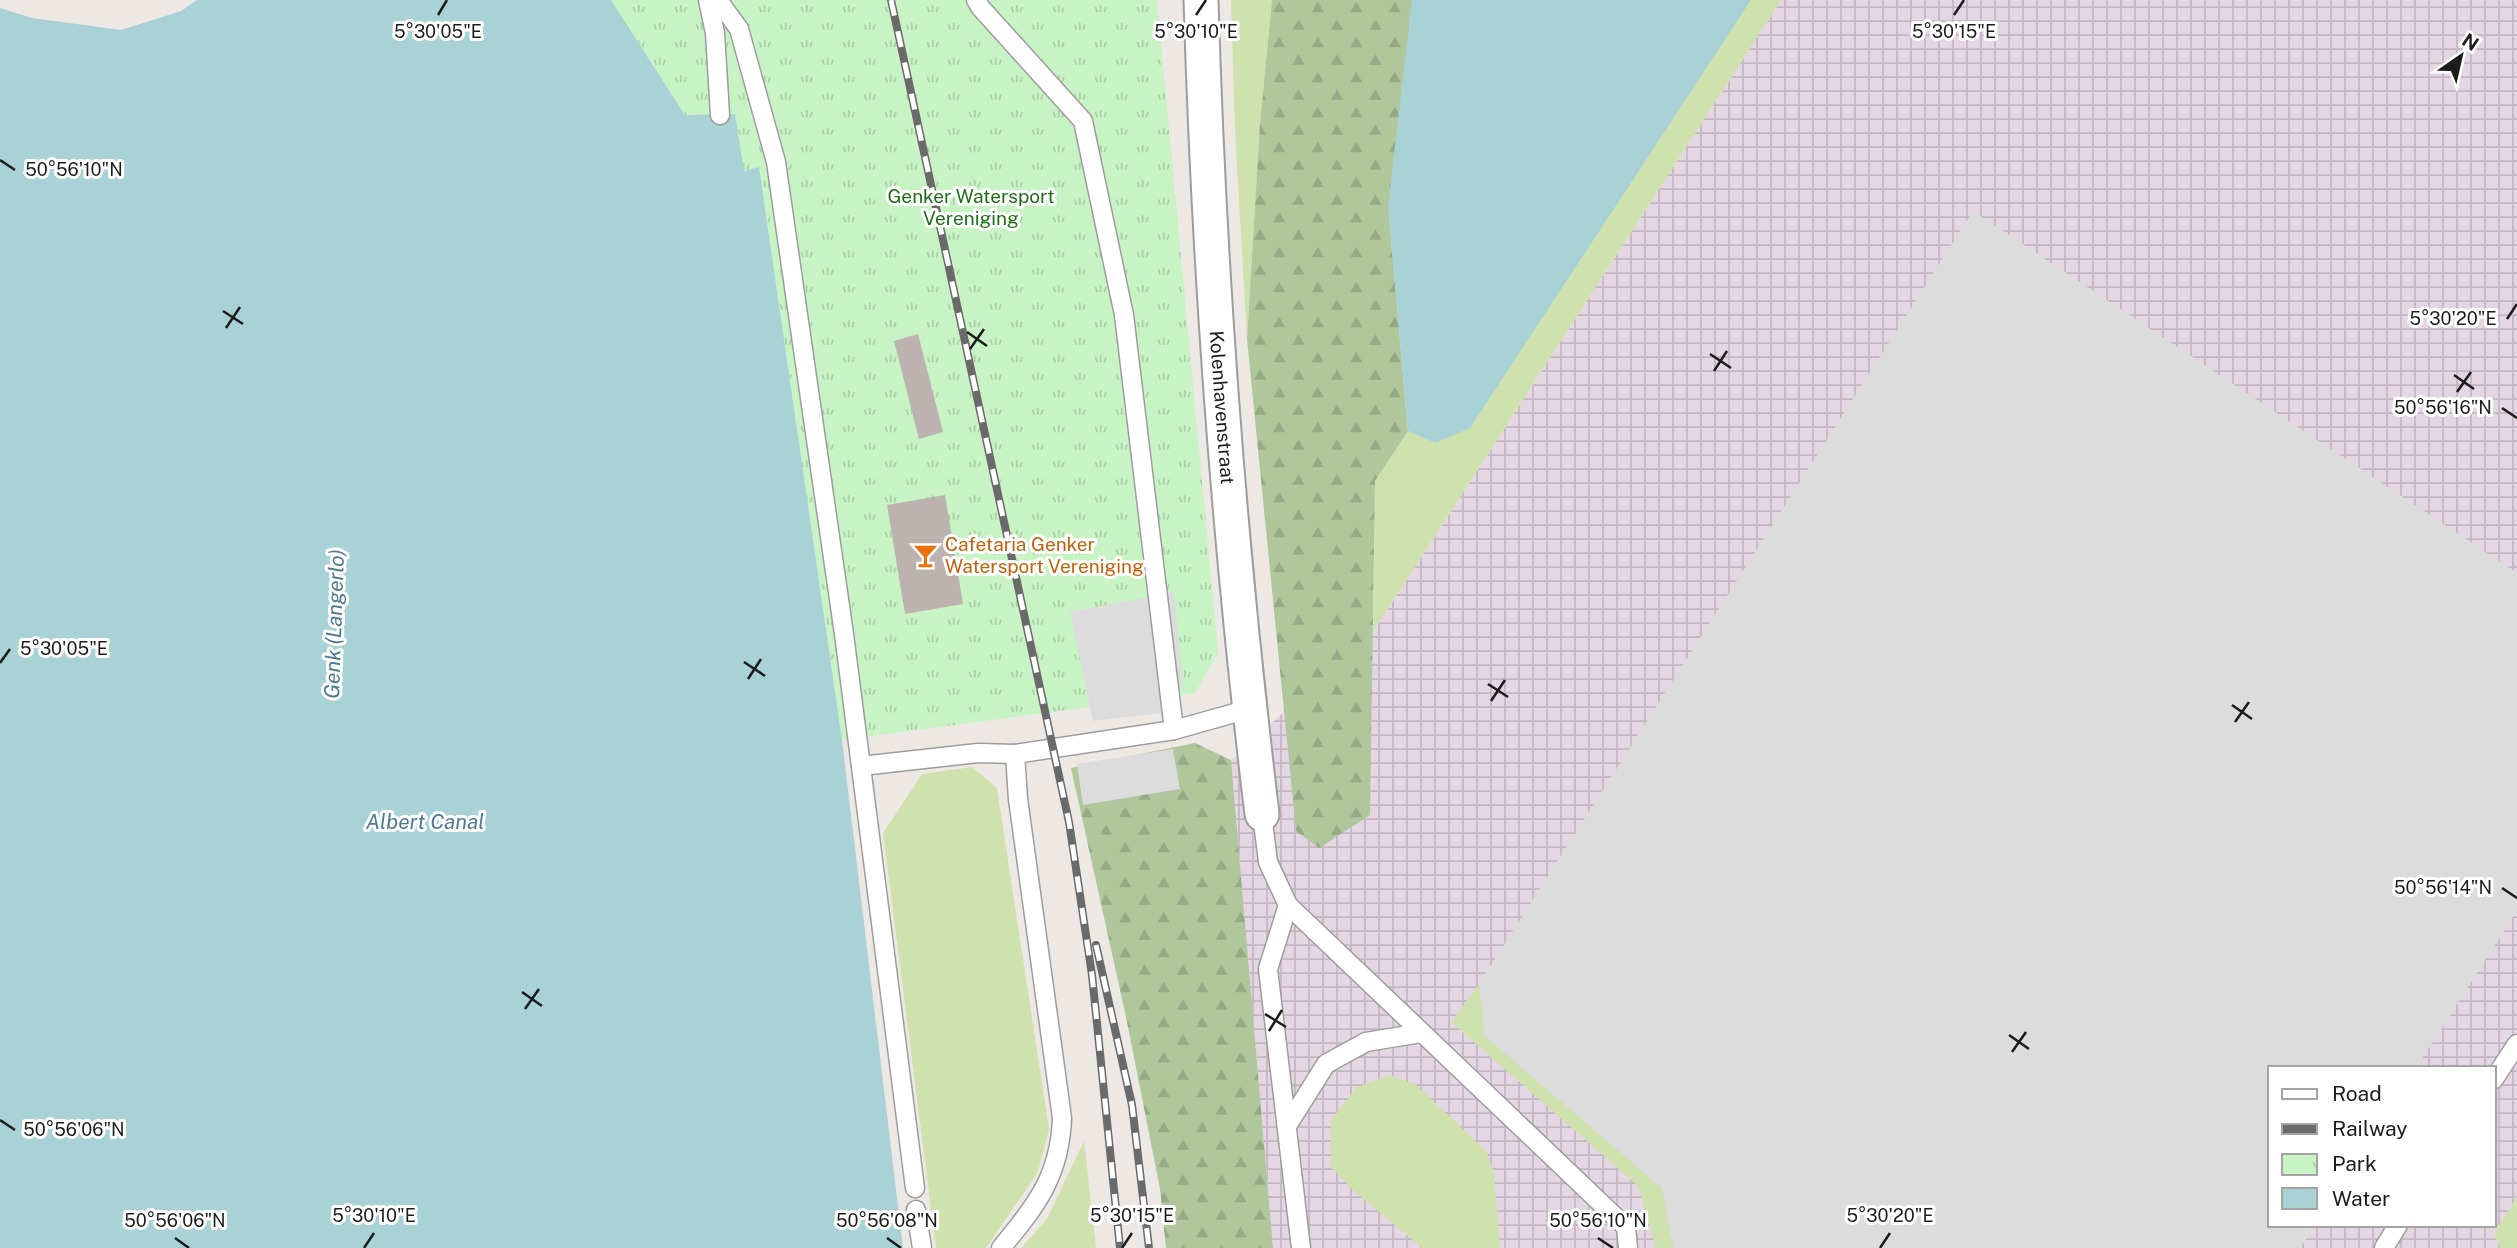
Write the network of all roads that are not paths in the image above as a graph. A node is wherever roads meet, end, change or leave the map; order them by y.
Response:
1 (708, 0) edge
2 (718, 0) edge
3 (976, 0) edge
4 (1201, 0) edge
5 (720, 115) dead end
6 (1249, 709) junction
7 (1174, 730) junction
8 (1015, 754) junction
9 (861, 766) junction
10 (1262, 814) joint
11 (1288, 905) junction
12 (1422, 1033) junction
13 (2517, 1044) edge
14 (2496, 1076) edge
15 (1287, 1126) junction
16 (915, 1188) dead end
17 (916, 1210) dead end
18 (2398, 1227) edge
19 (922, 1248) edge
20 (1001, 1248) edge
21 (1301, 1248) edge
22 (1628, 1248) edge
23 (2384, 1248) edge

1 - 5 lane
2 - 9 lane
3 - 7 lane
4 - 6 street, Kolenhavenstraat
6 - 7 lane
6 - 10 street, Kolenhavenstraat
7 - 8 lane
8 - 9 lane
8 - 20 lane
9 - 16 lane
10 - 11 lane
11 - 12 lane
11 - 15 lane
12 - 15 lane
12 - 22 lane
13 - 14 lane
15 - 21 lane
17 - 19 lane
18 - 23 lane

